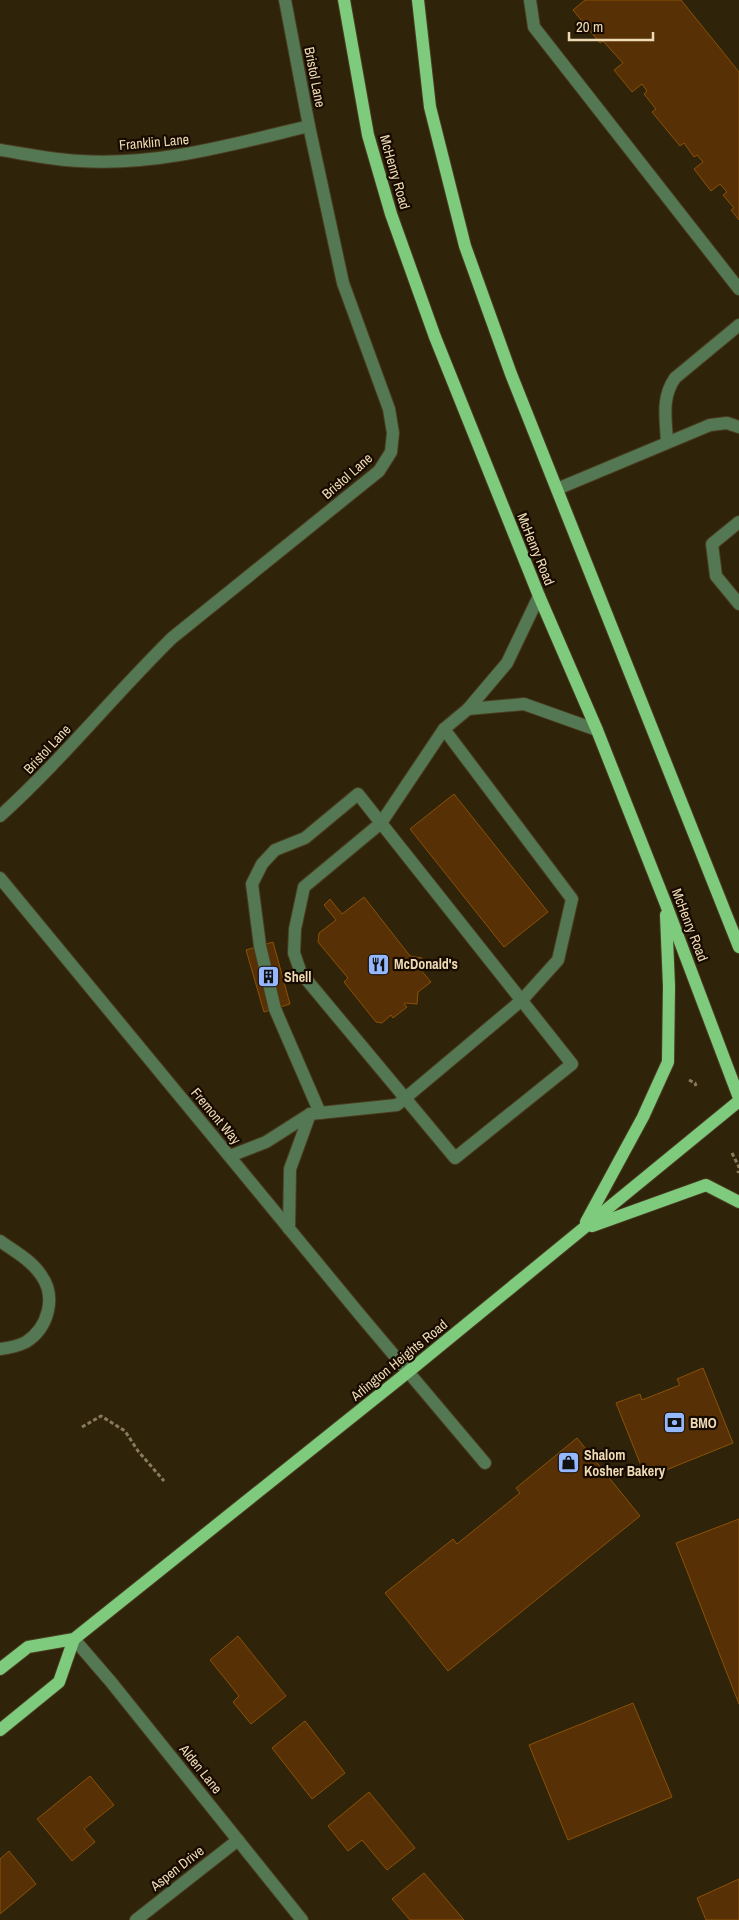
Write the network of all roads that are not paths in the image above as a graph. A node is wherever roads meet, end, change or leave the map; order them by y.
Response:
1 (285, 0) edge
2 (344, 0) edge
3 (418, 0) edge
4 (530, 0) edge
5 (309, 126) junction
6 (0, 150) edge
7 (739, 289) edge
8 (739, 325) edge
9 (739, 427) edge
10 (668, 442) junction
11 (557, 489) junction
12 (738, 525) edge
13 (538, 596) junction
14 (739, 604) edge
15 (468, 709) junction
16 (444, 729) junction
17 (597, 730) junction
18 (0, 816) edge
19 (381, 823) junction
20 (0, 878) edge
21 (665, 902) junction
22 (739, 947) edge
23 (522, 1000) junction
24 (405, 1098) junction
25 (739, 1099) edge
26 (314, 1113) junction
27 (230, 1156) junction
28 (739, 1202) edge
29 (289, 1229) junction
30 (582, 1229) junction
31 (0, 1241) edge
32 (0, 1349) edge
33 (408, 1372) junction
34 (485, 1463) dead end
35 (74, 1639) junction
36 (0, 1669) edge
37 (0, 1730) edge
38 (238, 1840) junction
39 (136, 1920) edge
40 (302, 1920) edge

1 - 5 street, Bristol Lane
2 - 13 main road, McHenry Road
3 - 11 main road
4 - 7 street
5 - 6 street, Franklin Lane
5 - 18 street, Bristol Lane
8 - 10 street
9 - 10 street
10 - 11 street
11 - 22 main road
12 - 14 street
13 - 15 street
13 - 17 main road, McHenry Road
15 - 16 street
15 - 17 street
16 - 19 street
16 - 23 street
17 - 21 main road, McHenry Road
19 - 23 street
19 - 24 street
19 - 26 street
20 - 27 street, Fremont Way
21 - 25 main road, McHenry Road
21 - 30 main road
23 - 24 street
23 - 24 street
24 - 26 street
25 - 30 main road, Arlington Heights Road
26 - 27 street
26 - 29 street
27 - 29 street, Fremont Way
28 - 30 main road
29 - 33 street, Fremont Way
30 - 33 main road, Arlington Heights Road
31 - 32 street
33 - 34 street, Fremont Way
33 - 35 main road, Arlington Heights Road
35 - 36 main road, Arlington Heights Road
35 - 37 main road
35 - 38 street, Alden Lane
38 - 39 street, Aspen Drive
38 - 40 street, Alden Lane

